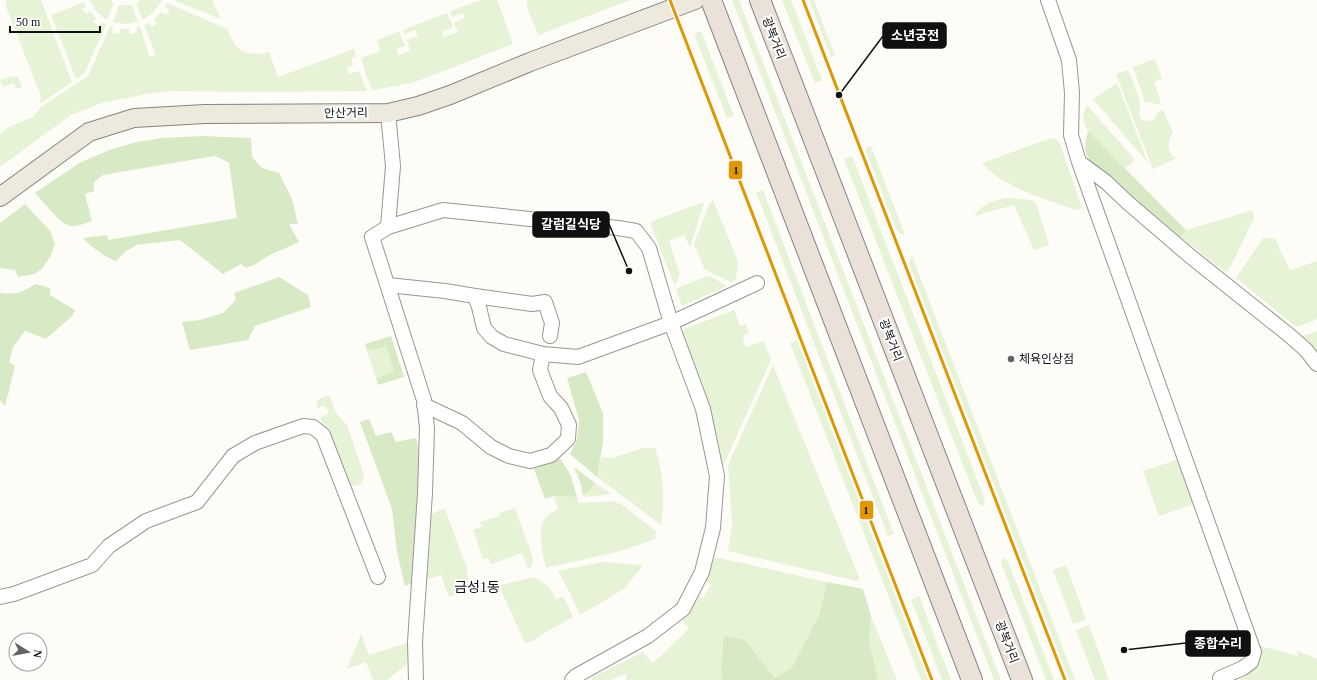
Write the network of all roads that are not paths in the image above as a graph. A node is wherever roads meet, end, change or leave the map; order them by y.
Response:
1 (695, 0) edge
2 (711, 0) edge
3 (760, 0) edge
4 (1048, 0) edge
5 (388, 113) junction
6 (1079, 162) junction
7 (0, 197) edge
8 (388, 226) junction
9 (757, 283) dead end
10 (388, 285) junction
11 (475, 296) junction
12 (671, 323) junction
13 (550, 336) dead end
14 (543, 354) junction
15 (1317, 364) edge
16 (424, 405) junction
17 (378, 577) dead end
18 (0, 597) edge
19 (416, 680) edge
20 (572, 680) edge
21 (972, 680) edge
22 (1022, 680) edge
23 (1219, 680) edge

1 - 5 main road, 안산거리
2 - 21 highway
3 - 22 highway, 광복거리
4 - 6 street
5 - 7 main road, 안산거리
5 - 8 street
6 - 15 street
6 - 23 street
8 - 10 street
8 - 12 street
9 - 12 street
10 - 11 street
10 - 16 street
11 - 13 street
11 - 14 street
12 - 14 street
12 - 20 street
14 - 16 street
16 - 19 street
17 - 18 street

